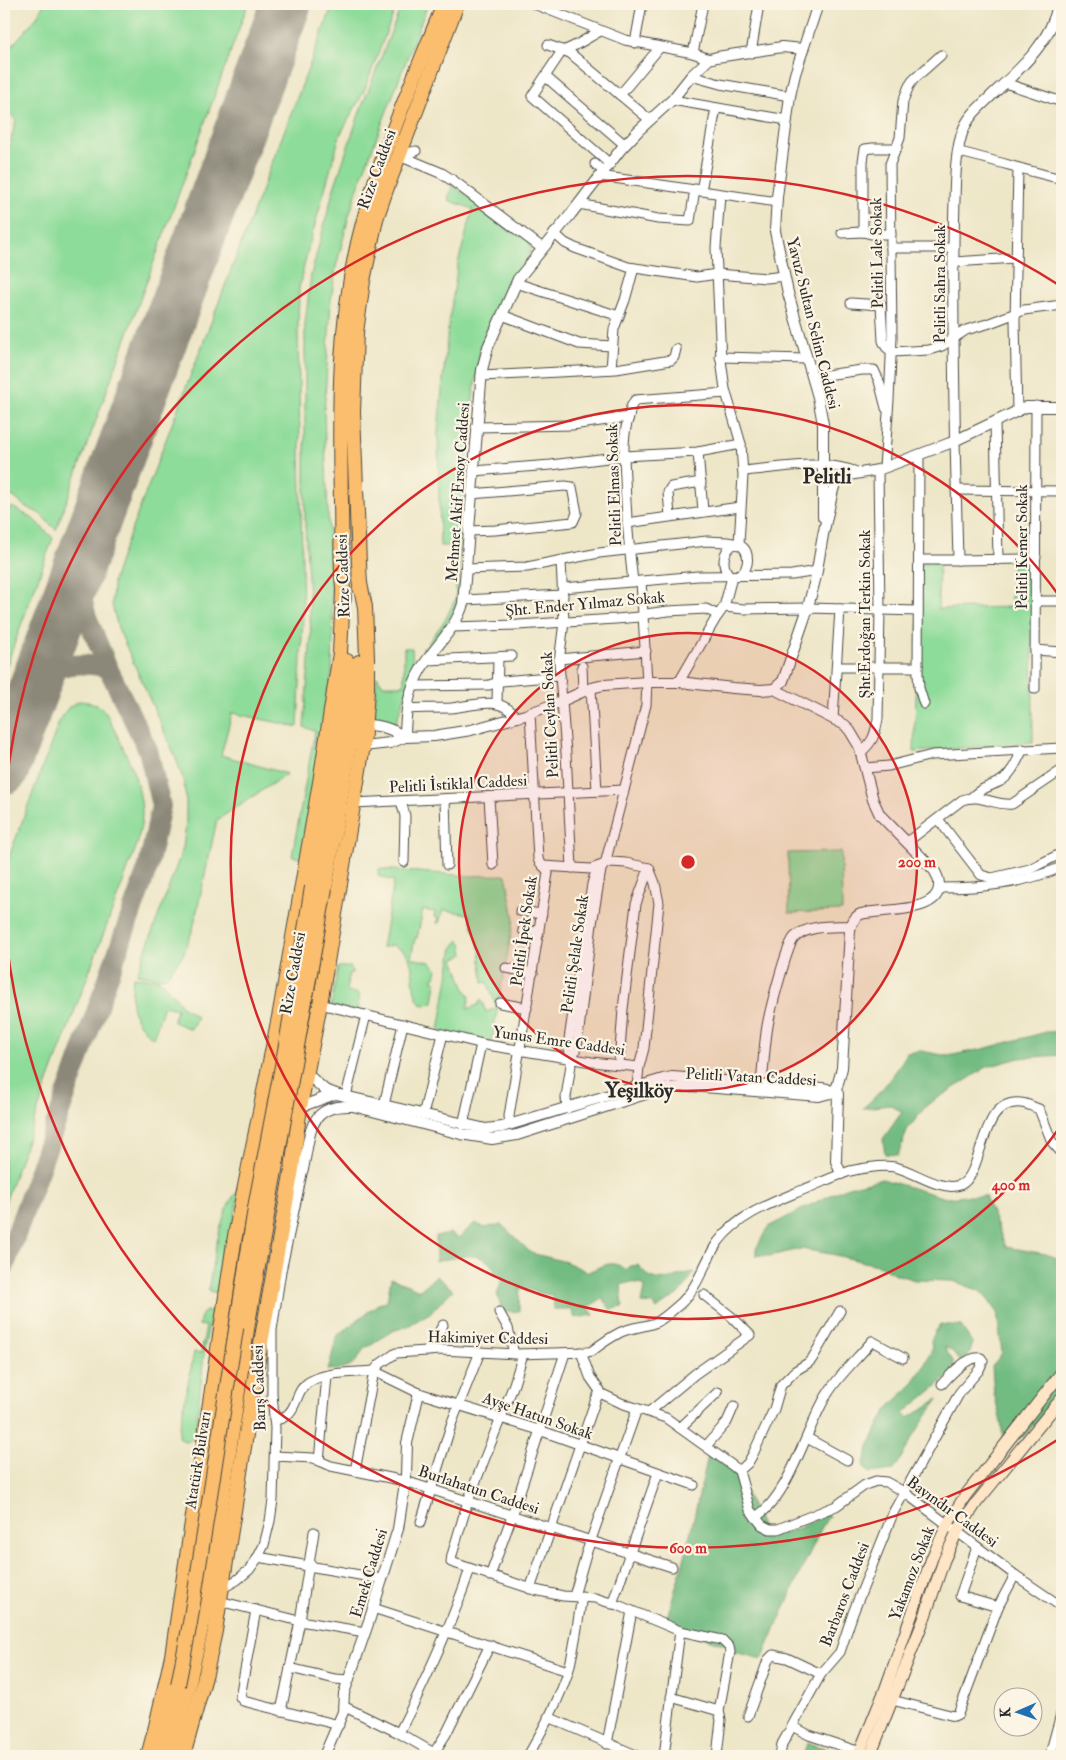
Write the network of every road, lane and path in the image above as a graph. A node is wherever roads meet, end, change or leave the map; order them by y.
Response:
1 (444, 4) edge
2 (457, 4) edge
3 (642, 4) edge
4 (703, 4) edge
5 (759, 4) edge
6 (816, 4) edge
7 (1058, 4) edge
8 (538, 5) edge
9 (601, 31) junction
10 (634, 43) junction
11 (548, 45) dead end
12 (660, 47) junction
13 (803, 49) junction
14 (562, 51) junction
15 (693, 53) junction
16 (751, 53) junction
17 (941, 55) dead end
18 (709, 59) junction
19 (691, 76) junction
20 (546, 77) junction
21 (1005, 83) junction
22 (620, 95) junction
23 (790, 96) junction
24 (672, 100) junction
25 (1062, 102) edge
26 (716, 108) junction
27 (650, 120) junction
28 (787, 120) junction
29 (625, 145) junction
30 (898, 148) junction
31 (416, 151) dead end
32 (959, 152) junction
33 (398, 156) junction
34 (595, 164) dead end
35 (1018, 168) junction
36 (605, 171) junction
37 (1062, 178) edge
38 (698, 190) junction
39 (720, 195) junction
40 (777, 202) junction
41 (579, 204) junction
42 (864, 232) junction
43 (554, 233) junction
44 (842, 233) dead end
45 (891, 234) junction
46 (542, 248) junction
47 (891, 248) junction
48 (954, 248) junction
49 (1016, 258) junction
50 (954, 262) junction
51 (634, 268) junction
52 (717, 274) junction
53 (784, 276) junction
54 (516, 282) junction
55 (851, 303) dead end
56 (1062, 305) edge
57 (1016, 314) junction
58 (502, 315) junction
59 (619, 316) junction
60 (954, 337) junction
61 (612, 346) junction
62 (676, 349) dead end
63 (892, 352) junction
64 (720, 356) junction
65 (807, 359) junction
66 (611, 369) junction
67 (481, 376) junction
68 (812, 378) junction
69 (726, 393) junction
70 (1036, 406) junction
71 (1062, 407) edge
72 (1017, 411) junction
73 (888, 415) junction
74 (629, 417) junction
75 (995, 422) junction
76 (476, 426) junction
77 (955, 441) junction
78 (741, 444) junction
79 (698, 452) junction
80 (919, 455) junction
81 (624, 456) junction
82 (824, 465) junction
83 (881, 469) junction
84 (742, 471) junction
85 (473, 472) junction
86 (860, 473) junction
87 (701, 482) junction
88 (956, 490) junction
89 (997, 491) junction
90 (1036, 491) junction
91 (1062, 491) edge
92 (472, 494) junction
93 (740, 507) junction
94 (703, 511) junction
95 (670, 516) junction
96 (627, 523) junction
97 (469, 531) junction
98 (823, 535) junction
99 (738, 544) junction
100 (630, 550) junction
101 (1036, 557) junction
102 (919, 560) junction
103 (958, 560) junction
104 (998, 560) junction
105 (561, 561) junction
106 (466, 570) junction
107 (817, 571) junction
108 (732, 577) junction
109 (360, 579) junction
110 (637, 581) junction
111 (344, 592) junction
112 (563, 592) junction
113 (464, 600) junction
114 (1036, 601) junction
115 (1062, 601) edge
116 (724, 607) junction
117 (808, 608) junction
118 (840, 609) junction
119 (880, 610) junction
120 (918, 611) junction
121 (644, 615) junction
122 (718, 615) junction
123 (564, 622) junction
124 (453, 627) junction
125 (1035, 650) junction
126 (646, 651) junction
127 (1062, 652) edge
128 (512, 656) dead end
129 (498, 657) junction
130 (559, 659) junction
131 (428, 660) junction
132 (582, 666) dead end
133 (837, 666) junction
134 (879, 667) junction
135 (918, 667) junction
136 (560, 676) junction
137 (647, 682) junction
138 (680, 682) junction
139 (497, 683) junction
140 (414, 686) junction
141 (587, 689) junction
142 (774, 689) junction
143 (1035, 689) dead end
144 (562, 701) junction
145 (497, 704) junction
146 (924, 704) dead end
147 (407, 709) junction
148 (530, 713) junction
149 (516, 717) junction
150 (833, 719) junction
151 (365, 725) junction
152 (405, 737) junction
153 (363, 746) junction
154 (1062, 748) edge
155 (1023, 749) junction
156 (861, 752) junction
157 (864, 768) junction
158 (1062, 770) edge
159 (624, 790) junction
160 (597, 792) junction
161 (568, 793) junction
162 (535, 795) junction
163 (489, 797) junction
164 (971, 798) junction
165 (445, 799) junction
166 (401, 801) junction
167 (353, 803) junction
168 (938, 819) junction
169 (907, 842) junction
170 (1062, 853) edge
171 (404, 862) dead end
172 (447, 865) dead end
173 (493, 865) dead end
174 (543, 866) junction
175 (603, 867) junction
176 (1062, 867) edge
177 (572, 868) junction
178 (649, 868) junction
179 (319, 888) junction
180 (939, 888) junction
181 (520, 911) dead end
182 (542, 914) junction
183 (851, 926) junction
184 (523, 930) dead end
185 (539, 932) junction
186 (506, 968) dead end
187 (533, 973) junction
188 (500, 1003) dead end
189 (320, 1004) junction
190 (527, 1008) junction
191 (366, 1015) junction
192 (403, 1024) junction
193 (443, 1034) junction
194 (481, 1044) junction
195 (520, 1050) junction
196 (572, 1058) junction
197 (619, 1064) junction
198 (639, 1067) junction
199 (306, 1073) junction
200 (762, 1088) junction
201 (637, 1092) junction
202 (830, 1093) junction
203 (341, 1095) junction
204 (384, 1105) junction
205 (300, 1107) junction
206 (567, 1109) junction
207 (283, 1115) junction
208 (423, 1115) junction
209 (463, 1125) junction
210 (510, 1125) junction
211 (297, 1126) junction
212 (256, 1129) junction
213 (1062, 1151) edge
214 (273, 1158) junction
215 (296, 1164) junction
216 (248, 1167) junction
217 (841, 1174) junction
218 (704, 1295) dead end
219 (840, 1311) dead end
220 (499, 1312) dead end
221 (443, 1324) dead end
222 (428, 1351) junction
223 (480, 1352) junction
224 (581, 1352) junction
225 (565, 1353) junction
226 (518, 1354) junction
227 (903, 1358) dead end
228 (374, 1371) junction
229 (1062, 1372) edge
230 (327, 1376) junction
231 (942, 1384) dead end
232 (600, 1392) junction
233 (718, 1392) dead end
234 (419, 1393) junction
235 (1062, 1398) edge
236 (459, 1405) junction
237 (734, 1406) dead end
238 (637, 1409) junction
239 (649, 1412) junction
240 (500, 1418) junction
241 (274, 1420) junction
242 (680, 1428) junction
243 (539, 1430) junction
244 (807, 1438) junction
245 (581, 1445) junction
246 (706, 1446) junction
247 (275, 1456) junction
248 (620, 1459) junction
249 (847, 1460) dead end
250 (319, 1461) junction
251 (355, 1471) junction
252 (739, 1471) junction
253 (658, 1473) junction
254 (405, 1481) junction
255 (694, 1485) dead end
256 (431, 1490) junction
257 (904, 1492) junction
258 (468, 1501) junction
259 (512, 1516) junction
260 (755, 1517) junction
261 (421, 1522) dead end
262 (947, 1525) junction
263 (551, 1528) junction
264 (314, 1532) dead end
265 (957, 1532) junction
266 (590, 1541) junction
267 (977, 1546) junction
268 (630, 1554) junction
269 (258, 1557) junction
270 (309, 1567) junction
271 (672, 1567) dead end
272 (470, 1569) junction
273 (1015, 1575) junction
274 (490, 1576) junction
275 (382, 1579) junction
276 (530, 1589) junction
277 (220, 1595) junction
278 (578, 1596) junction
279 (612, 1604) junction
280 (998, 1607) junction
281 (1062, 1607) edge
282 (373, 1608) junction
283 (256, 1610) junction
284 (632, 1611) junction
285 (300, 1621) junction
286 (448, 1631) junction
287 (680, 1631) junction
288 (365, 1632) junction
289 (490, 1645) junction
290 (290, 1668) junction
291 (568, 1671) junction
292 (821, 1674) junction
293 (348, 1680) junction
294 (183, 1685) junction
295 (671, 1697) junction
296 (892, 1700) junction
297 (343, 1706) junction
298 (281, 1711) junction
299 (719, 1711) junction
300 (1062, 1712) edge
301 (748, 1716) dead end
302 (548, 1717) junction
303 (338, 1725) junction
304 (792, 1726) junction
305 (399, 1733) junction
306 (607, 1744) junction
307 (435, 1755) edge
308 (862, 1755) edge
309 (148, 1756) edge
310 (158, 1756) edge
311 (170, 1756) edge
312 (183, 1756) edge
313 (324, 1756) edge
314 (528, 1756) edge
315 (638, 1756) edge
316 (664, 1756) edge
317 (717, 1756) edge
318 (780, 1756) edge
319 (1050, 1756) edge

1 - 111 highway, Rize Caddesi
2 - 33 highway, Rize Caddesi
3 - 10 street
4 - 15 street
5 - 16 street
6 - 13 street, Yavuz Sultan Selim Caddesi
7 - 21 street, Pelitli Sahra Sokak
8 - 9 street
9 - 10 street
9 - 14 street
10 - 12 street
11 - 14 street
12 - 15 street
12 - 22 street
13 - 16 street
13 - 23 street, Yavuz Sultan Selim Caddesi
14 - 20 street
14 - 22 street
15 - 18 street
16 - 18 street
17 - 30 street, Pelitli Lale Sokak
18 - 19 street, Mehmet Akif Ersoy Caddesi
19 - 23 street
19 - 24 street, Mehmet Akif Ersoy Caddesi
20 - 29 street
20 - 36 street
21 - 25 street
21 - 32 street, Pelitli Sahra Sokak
22 - 27 street
23 - 28 street, Yavuz Sultan Selim Caddesi
24 - 26 street
24 - 27 street, Mehmet Akif Ersoy Caddesi
26 - 28 street
26 - 38 street
27 - 29 street, Mehmet Akif Ersoy Caddesi
28 - 40 street, Yavuz Sultan Selim Caddesi
29 - 36 street, Mehmet Akif Ersoy Caddesi
30 - 42 street
30 - 45 street, Pelitli Lale Sokak
31 - 33 street
32 - 35 street
32 - 48 street, Pelitli Sahra Sokak
33 - 46 street
33 - 109 highway, Rize Caddesi
34 - 36 street
35 - 37 street
35 - 49 street
36 - 38 street
36 - 41 street, Mehmet Akif Ersoy Caddesi
38 - 39 street
38 - 41 street
39 - 40 street
39 - 52 street
40 - 53 street, Yavuz Sultan Selim Caddesi
41 - 43 street, Mehmet Akif Ersoy Caddesi
42 - 44 street
42 - 45 street
43 - 46 street, Mehmet Akif Ersoy Caddesi
43 - 51 street
45 - 47 street, Pelitli Lale Sokak
46 - 54 street, Mehmet Akif Ersoy Caddesi
47 - 48 street
47 - 63 street, Pelitli Lale Sokak
48 - 50 street, Pelitli Sahra Sokak
49 - 50 street
49 - 57 street
50 - 60 street, Pelitli Sahra Sokak
51 - 52 street
51 - 59 street
52 - 53 street
52 - 64 street
53 - 65 street, Yavuz Sultan Selim Caddesi
54 - 58 street, Mehmet Akif Ersoy Caddesi
54 - 59 street
55 - 63 street
56 - 57 street
57 - 60 street
57 - 72 street
58 - 61 street
58 - 67 street, Mehmet Akif Ersoy Caddesi
59 - 61 street
60 - 63 street
60 - 77 street, Pelitli Sahra Sokak
61 - 66 street
62 - 66 street
63 - 73 street, Pelitli Lale Sokak
64 - 65 street
64 - 69 street
65 - 68 street, Yavuz Sultan Selim Caddesi
66 - 67 street
67 - 76 street, Mehmet Akif Ersoy Caddesi
68 - 73 street
68 - 82 street, Yavuz Sultan Selim Caddesi
69 - 74 street
69 - 78 street
70 - 71 street
70 - 72 street
70 - 90 street, Pelitli Kemer Sokak
72 - 75 street
73 - 83 street, Pelitli Lale Sokak
74 - 76 street, Pelitli Elmas Sokak
74 - 81 street, Pelitli Elmas Sokak
75 - 77 street
75 - 89 street
76 - 85 street, Mehmet Akif Ersoy Caddesi
77 - 80 street
77 - 88 street, Pelitli Sahra Sokak
78 - 79 street
78 - 84 street
79 - 81 street
79 - 87 street
80 - 83 street
80 - 102 street
81 - 85 street
81 - 96 street, Pelitli Elmas Sokak
82 - 84 street
82 - 86 street
82 - 98 street, Yavuz Sultan Selim Caddesi
83 - 86 street
83 - 119 street, Şht.Erdoğan Terkin Sokak
84 - 93 street
85 - 92 street, Mehmet Akif Ersoy Caddesi
86 - 98 street
87 - 94 street
87 - 95 street
88 - 89 street
88 - 103 street, Pelitli Sahra Sokak
89 - 90 street
89 - 104 street
90 - 91 street
90 - 101 street, Pelitli Kemer Sokak
92 - 97 street, Mehmet Akif Ersoy Caddesi
92 - 97 street
93 - 94 street
93 - 99 street
94 - 95 street
95 - 96 street
96 - 100 street, Pelitli Elmas Sokak
97 - 106 street, Mehmet Akif Ersoy Caddesi
98 - 107 street
99 - 100 street
99 - 108 street
99 - 108 street
100 - 105 street
100 - 110 street, Pelitli Elmas Sokak
101 - 104 street
101 - 114 street, Pelitli Kemer Sokak
102 - 103 street
102 - 120 street
103 - 104 street
105 - 106 street
105 - 112 street, Pelitli Ceylan Sokak
106 - 113 street, Mehmet Akif Ersoy Caddesi
107 - 108 street
107 - 117 street
108 - 110 street
108 - 116 street
109 - 151 highway
109 - 179 highway, Rize Caddesi
110 - 112 street
110 - 121 street, Pelitli Elmas Sokak
111 - 179 highway, Rize Caddesi
111 - 212 highway
112 - 113 street
112 - 123 street, Pelitli Ceylan Sokak
113 - 124 street, Mehmet Akif Ersoy Caddesi
114 - 115 street
114 - 125 street, Pelitli Kemer Sokak
116 - 117 street
116 - 122 street
117 - 118 street
117 - 142 street
118 - 119 street
118 - 133 street
119 - 120 street
119 - 134 street, Şht.Erdoğan Terkin Sokak
120 - 135 street
121 - 122 street, Şht. Ender Yılmaz Sokak
121 - 123 street, Şht. Ender Yılmaz Sokak
121 - 126 street, Pelitli Şelale Sokak
122 - 138 street
123 - 124 street, Şht. Ender Yılmaz Sokak
123 - 130 street, Pelitli Ceylan Sokak
124 - 131 street, Mehmet Akif Ersoy Caddesi
125 - 127 street
125 - 143 street, Pelitli Kemer Sokak
126 - 130 street
126 - 137 street, Pelitli Şelale Sokak
128 - 129 street
129 - 131 street
129 - 139 street
130 - 136 street, Pelitli Ceylan Sokak
131 - 140 street, Mehmet Akif Ersoy Caddesi
132 - 141 street
133 - 134 street
133 - 150 street
134 - 135 street
134 - 156 street, Şht.Erdoğan Terkin Sokak
135 - 146 street
136 - 139 street
136 - 144 street, Pelitli Ceylan Sokak
137 - 138 street
137 - 141 street
137 - 159 street, Pelitli Şelale Sokak
138 - 142 street
139 - 140 street
139 - 145 street
140 - 147 street, Mehmet Akif Ersoy Caddesi
141 - 144 street
141 - 160 street
142 - 150 street
144 - 148 street
144 - 161 street, Pelitli Ceylan Sokak
145 - 147 street
145 - 149 street
147 - 152 street, Mehmet Akif Ersoy Caddesi
148 - 149 street
148 - 162 street, Pelitli İpek Sokak
149 - 152 street
150 - 156 street
151 - 152 street
151 - 153 highway
152 - 153 street
153 - 167 highway
154 - 155 street
155 - 157 street
155 - 164 street
156 - 157 street
157 - 169 street
158 - 164 street
159 - 160 street, Pelitli İstiklal Caddesi
159 - 175 street, Pelitli Şelale Sokak
160 - 161 street, Pelitli İstiklal Caddesi
161 - 162 street, Pelitli İstiklal Caddesi
161 - 177 street, Pelitli Ceylan Sokak
162 - 163 street, Pelitli İstiklal Caddesi
162 - 174 street, Pelitli İpek Sokak
163 - 165 street, Pelitli İstiklal Caddesi
163 - 173 street
164 - 168 street
165 - 166 street, Pelitli İstiklal Caddesi
165 - 172 street
166 - 167 street, Pelitli İstiklal Caddesi
166 - 171 street
167 - 189 highway
168 - 169 street
168 - 170 street
169 - 180 street
174 - 177 street
174 - 182 street, Pelitli İpek Sokak
175 - 177 street
175 - 178 street
175 - 196 street, Pelitli Şelale Sokak
176 - 180 street
178 - 197 street
178 - 198 street
179 - 214 highway, Rize Caddesi, bridge
180 - 183 street
181 - 182 street
182 - 185 street, Pelitli İpek Sokak
183 - 200 street
183 - 202 street
184 - 185 street
185 - 187 street, Pelitli İpek Sokak
186 - 187 street
187 - 190 street, Pelitli İpek Sokak
188 - 190 street
189 - 191 street, Yunus Emre Caddesi
189 - 199 highway
190 - 195 street, Pelitli İpek Sokak
191 - 192 street, Yunus Emre Caddesi
191 - 203 street
192 - 193 street, Yunus Emre Caddesi
192 - 204 street
193 - 194 street, Yunus Emre Caddesi
193 - 208 street
194 - 195 street, Yunus Emre Caddesi
194 - 209 street
195 - 196 street, Yunus Emre Caddesi
195 - 210 street, Pelitli İpek Sokak
196 - 197 street, Yunus Emre Caddesi
196 - 206 street, Pelitli Şelale Sokak
197 - 198 street, Yunus Emre Caddesi
198 - 201 street, Yunus Emre Caddesi
199 - 203 street
199 - 205 highway
200 - 201 street
200 - 202 street, Pelitli Vatan Caddesi
201 - 206 street
201 - 215 street
202 - 217 street, Pelitli Vatan Caddesi
203 - 204 street
203 - 205 street
204 - 208 street
205 - 207 street
205 - 211 highway
206 - 210 street
207 - 211 highway
207 - 212 street
208 - 209 street
209 - 210 street
211 - 215 highway
212 - 216 highway
213 - 217 street
214 - 215 street
214 - 215 street
214 - 216 street
214 - 294 highway, Atatürk Bulvarı, bridge
215 - 241 street, Barış Caddesi
215 - 277 highway
216 - 309 highway
217 - 224 street, Hakimiyet Caddesi
218 - 239 street
219 - 252 street
220 - 226 street
221 - 222 street
222 - 223 street, Hakimiyet Caddesi
222 - 228 street, Hakimiyet Caddesi
223 - 226 street, Hakimiyet Caddesi
223 - 236 street
224 - 225 street, Hakimiyet Caddesi
224 - 232 street
225 - 226 street, Hakimiyet Caddesi
225 - 243 street
226 - 240 street
227 - 244 street
228 - 230 street
228 - 234 street, Ayşe Hatun Sokak
228 - 251 street
229 - 262 main road, Yakamoz Sokak
230 - 241 street
230 - 250 street
231 - 257 street, Barbaros Caddesi
232 - 238 street
232 - 245 street
233 - 242 street
234 - 236 street, Ayşe Hatun Sokak
234 - 254 street, Emek Caddesi
235 - 265 main road, Yakamoz Sokak
236 - 240 street, Ayşe Hatun Sokak
236 - 256 street
237 - 246 street
238 - 239 street
238 - 248 street
239 - 242 street
240 - 243 street, Ayşe Hatun Sokak
240 - 258 street
241 - 247 street, Barış Caddesi
242 - 246 street
243 - 245 street, Ayşe Hatun Sokak
243 - 259 street
244 - 249 street
244 - 260 street
245 - 248 street, Ayşe Hatun Sokak
245 - 263 street
246 - 252 street
247 - 250 street, Burlahatun Caddesi
247 - 269 street, Barış Caddesi
248 - 253 street, Ayşe Hatun Sokak
248 - 266 street
250 - 251 street, Burlahatun Caddesi
251 - 254 street, Burlahatun Caddesi
252 - 260 street
253 - 255 street, Ayşe Hatun Sokak
253 - 268 street
254 - 256 street, Burlahatun Caddesi
254 - 275 street, Emek Caddesi
256 - 258 street, Burlahatun Caddesi
256 - 261 street
257 - 260 street, Bayındır Caddesi
257 - 262 street, Bayındır Caddesi
257 - 292 street, Barbaros Caddesi
258 - 259 street, Burlahatun Caddesi
258 - 272 street
259 - 263 street, Burlahatun Caddesi
259 - 274 street
262 - 265 street, Bayındır Caddesi
262 - 308 main road, Yakamoz Sokak
263 - 266 street, Burlahatun Caddesi
263 - 276 street
264 - 270 street
265 - 267 street, Bayındır Caddesi
265 - 296 main road, Yakamoz Sokak
266 - 268 street, Burlahatun Caddesi
266 - 278 street
267 - 273 street, Bayındır Caddesi
267 - 280 street
268 - 271 street, Burlahatun Caddesi
268 - 279 street
269 - 270 street
269 - 277 street, Barış Caddesi
270 - 275 street
270 - 285 street
272 - 274 street
272 - 286 street
273 - 280 street
273 - 281 street, Bayındır Caddesi
274 - 276 street
275 - 282 street, Emek Caddesi
276 - 278 street
277 - 283 street
277 - 312 highway
278 - 279 street
278 - 291 street
279 - 284 street
280 - 296 street
282 - 286 street
282 - 288 street, Emek Caddesi
283 - 285 street
283 - 298 street
284 - 287 street
284 - 306 street
285 - 288 street
285 - 290 street
286 - 289 street
286 - 305 street
287 - 295 street
287 - 299 street
288 - 293 street, Emek Caddesi
289 - 291 street
289 - 307 street
290 - 293 street
290 - 298 street
291 - 302 street
292 - 301 street
292 - 304 street, Barbaros Caddesi
293 - 297 street, Emek Caddesi
294 - 310 highway, Atatürk Bulvarı
294 - 311 highway, Atatürk Bulvarı
295 - 299 street
295 - 316 street
296 - 308 main road, Yakamoz Sokak
297 - 303 street, Emek Caddesi
297 - 305 street
298 - 303 street
299 - 317 street
300 - 319 street
302 - 306 street
302 - 314 street
303 - 313 street, Emek Caddesi
304 - 308 street
304 - 318 street, Barbaros Caddesi
305 - 307 street
306 - 315 street

